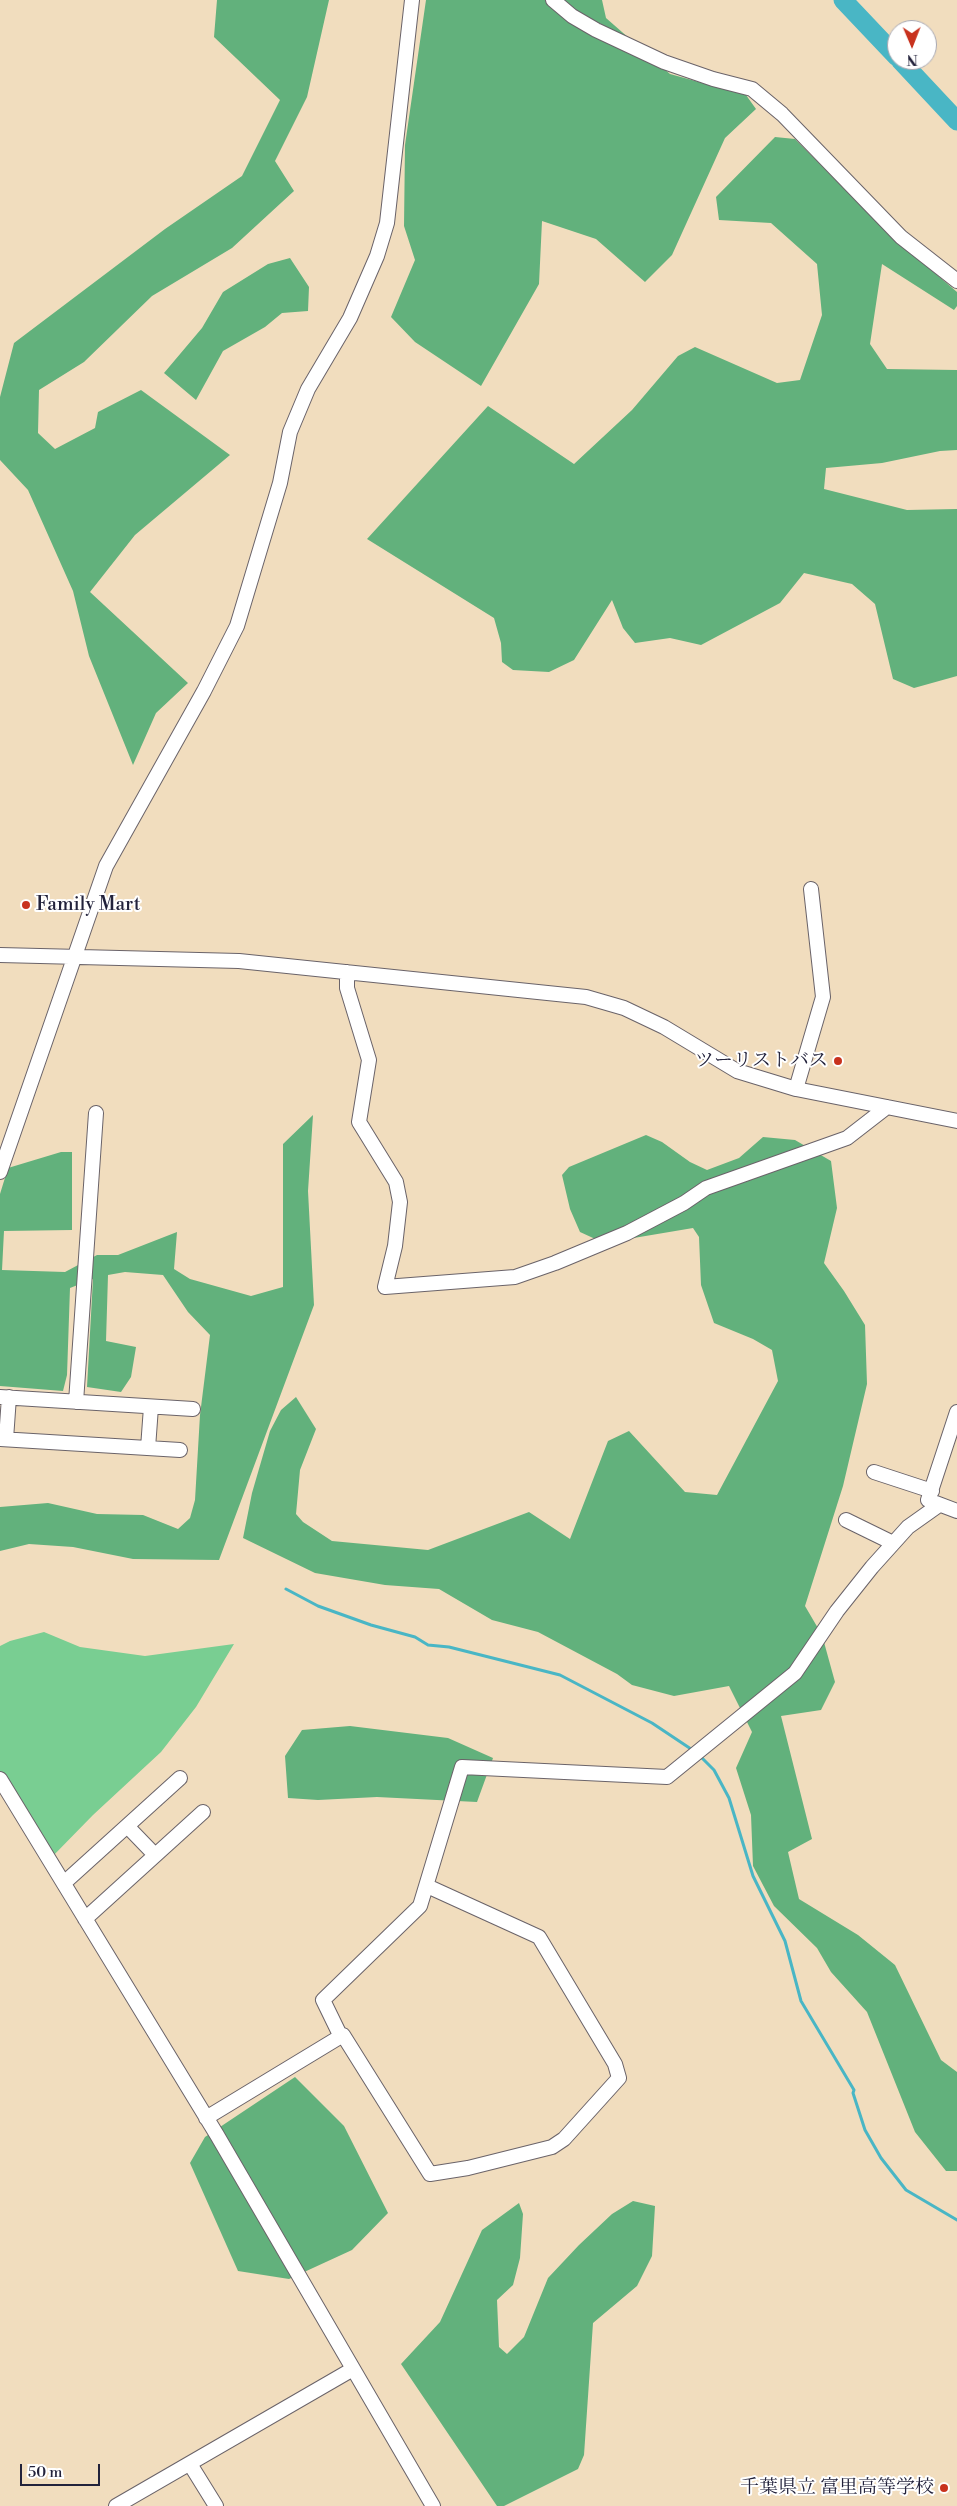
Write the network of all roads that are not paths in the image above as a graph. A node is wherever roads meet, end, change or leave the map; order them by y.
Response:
1 (412, 0) edge
2 (553, 0) edge
3 (957, 281) edge
4 (811, 889) dead end
5 (74, 957) junction
6 (0, 959) edge
7 (347, 972) junction
8 (796, 1089) junction
9 (887, 1107) junction
10 (96, 1113) dead end
11 (957, 1121) edge
12 (0, 1172) edge
13 (4, 1397) edge
14 (76, 1402) junction
15 (151, 1407) junction
16 (193, 1409) dead end
17 (957, 1412) edge
18 (3, 1439) edge
19 (148, 1448) junction
20 (180, 1450) dead end
21 (874, 1472) dead end
22 (932, 1491) junction
23 (939, 1505) junction
24 (957, 1511) edge
25 (846, 1520) dead end
26 (893, 1543) junction
27 (0, 1778) edge
28 (180, 1778) dead end
29 (202, 1812) dead end
30 (127, 1826) junction
31 (154, 1855) junction
32 (64, 1883) junction
33 (427, 1886) junction
34 (85, 1918) junction
35 (341, 2037) junction
36 (206, 2118) junction
37 (353, 2369) junction
38 (190, 2464) junction
39 (125, 2504) edge
40 (216, 2506) edge
41 (433, 2506) edge

1 - 5 street
2 - 3 street
4 - 8 street
5 - 6 street
5 - 7 street
5 - 12 street
7 - 8 street
7 - 9 street
8 - 9 street
9 - 11 street
10 - 14 street
13 - 14 street
13 - 18 street
14 - 15 street
15 - 16 street
15 - 19 street
17 - 22 street
18 - 19 street
19 - 20 street
21 - 22 street
22 - 23 street
23 - 24 street
23 - 26 street
25 - 26 street
26 - 33 street
27 - 32 street
28 - 30 street
29 - 31 street
30 - 31 street
30 - 32 street
31 - 34 street
32 - 34 street
33 - 35 street
33 - 35 street
34 - 36 street
35 - 36 street
36 - 37 street
37 - 38 street
37 - 41 street
38 - 39 street
38 - 40 street

